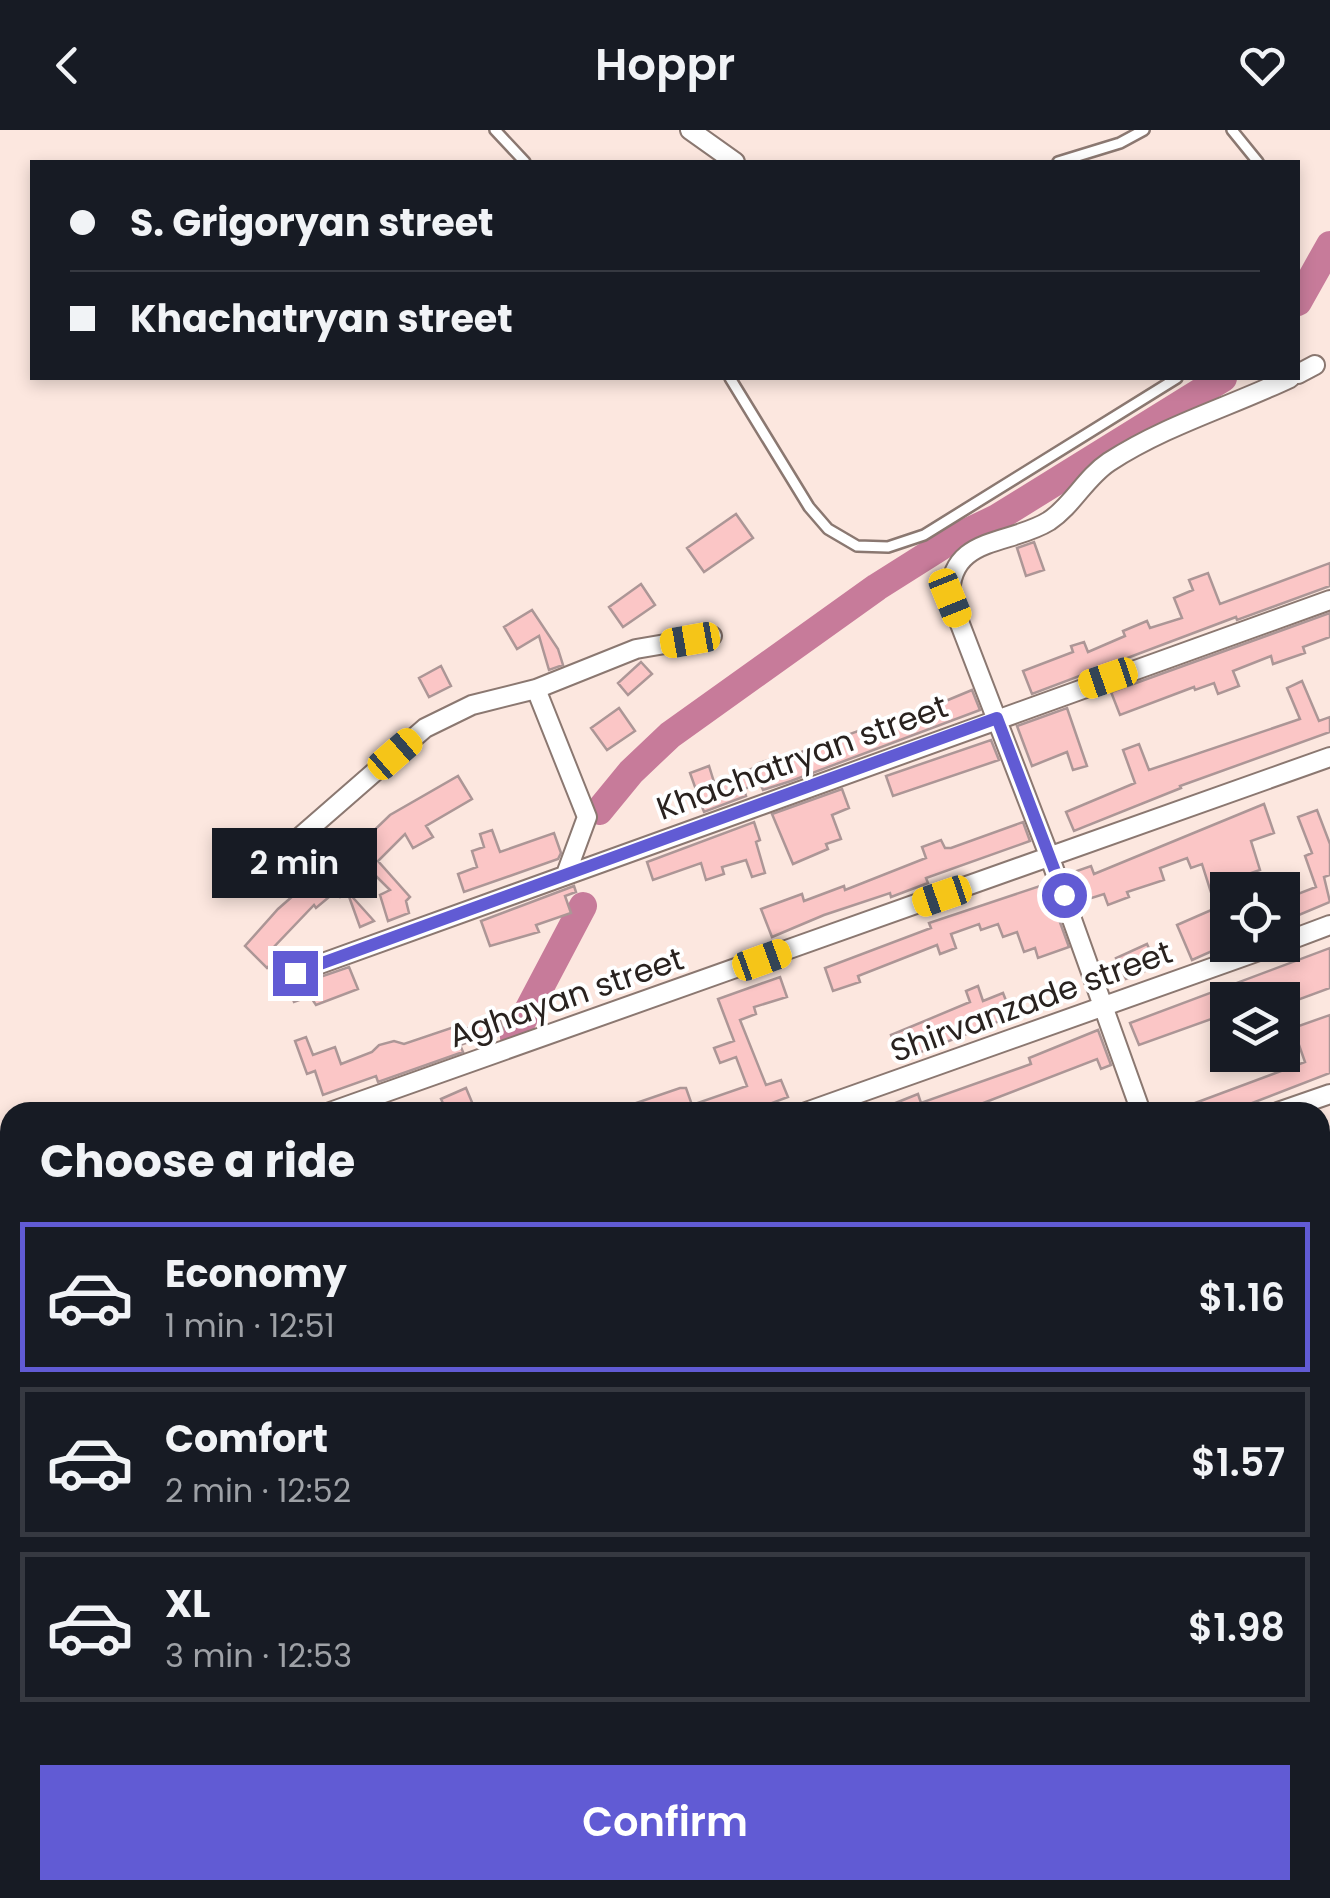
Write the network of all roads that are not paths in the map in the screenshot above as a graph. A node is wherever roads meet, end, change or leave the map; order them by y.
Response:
1 (495, 130) edge
2 (690, 130) edge
3 (1144, 130) edge
4 (1232, 130) edge
5 (523, 160) edge
6 (732, 160) edge
7 (1065, 160) edge
8 (1256, 160) edge
9 (1174, 380) edge
10 (1285, 380) edge
11 (732, 381) edge
12 (1330, 600) edge
13 (712, 636) dead end
14 (536, 689) junction
15 (997, 718) junction
16 (1330, 756) edge
17 (1050, 858) junction
18 (566, 874) junction
19 (246, 884) dead end
20 (1330, 926) edge
21 (1300, 937) edge
22 (1229, 962) edge
23 (295, 973) dead end
24 (1105, 1007) junction
25 (358, 1102) edge
26 (834, 1102) edge
27 (1138, 1102) edge

1 - 5 lane
2 - 6 street
3 - 7 lane
4 - 8 lane
9 - 11 lane
10 - 15 street
12 - 15 street, Khachatryan street
13 - 14 street
14 - 18 street
14 - 19 street
15 - 17 street
15 - 18 street, Khachatryan street
16 - 17 street, Aghayan street
17 - 24 street
17 - 25 street, Aghayan street
18 - 23 street, Khachatryan street
20 - 21 street, Shirvanzade street
22 - 24 street, Shirvanzade street
24 - 26 street, Shirvanzade street
24 - 27 street

